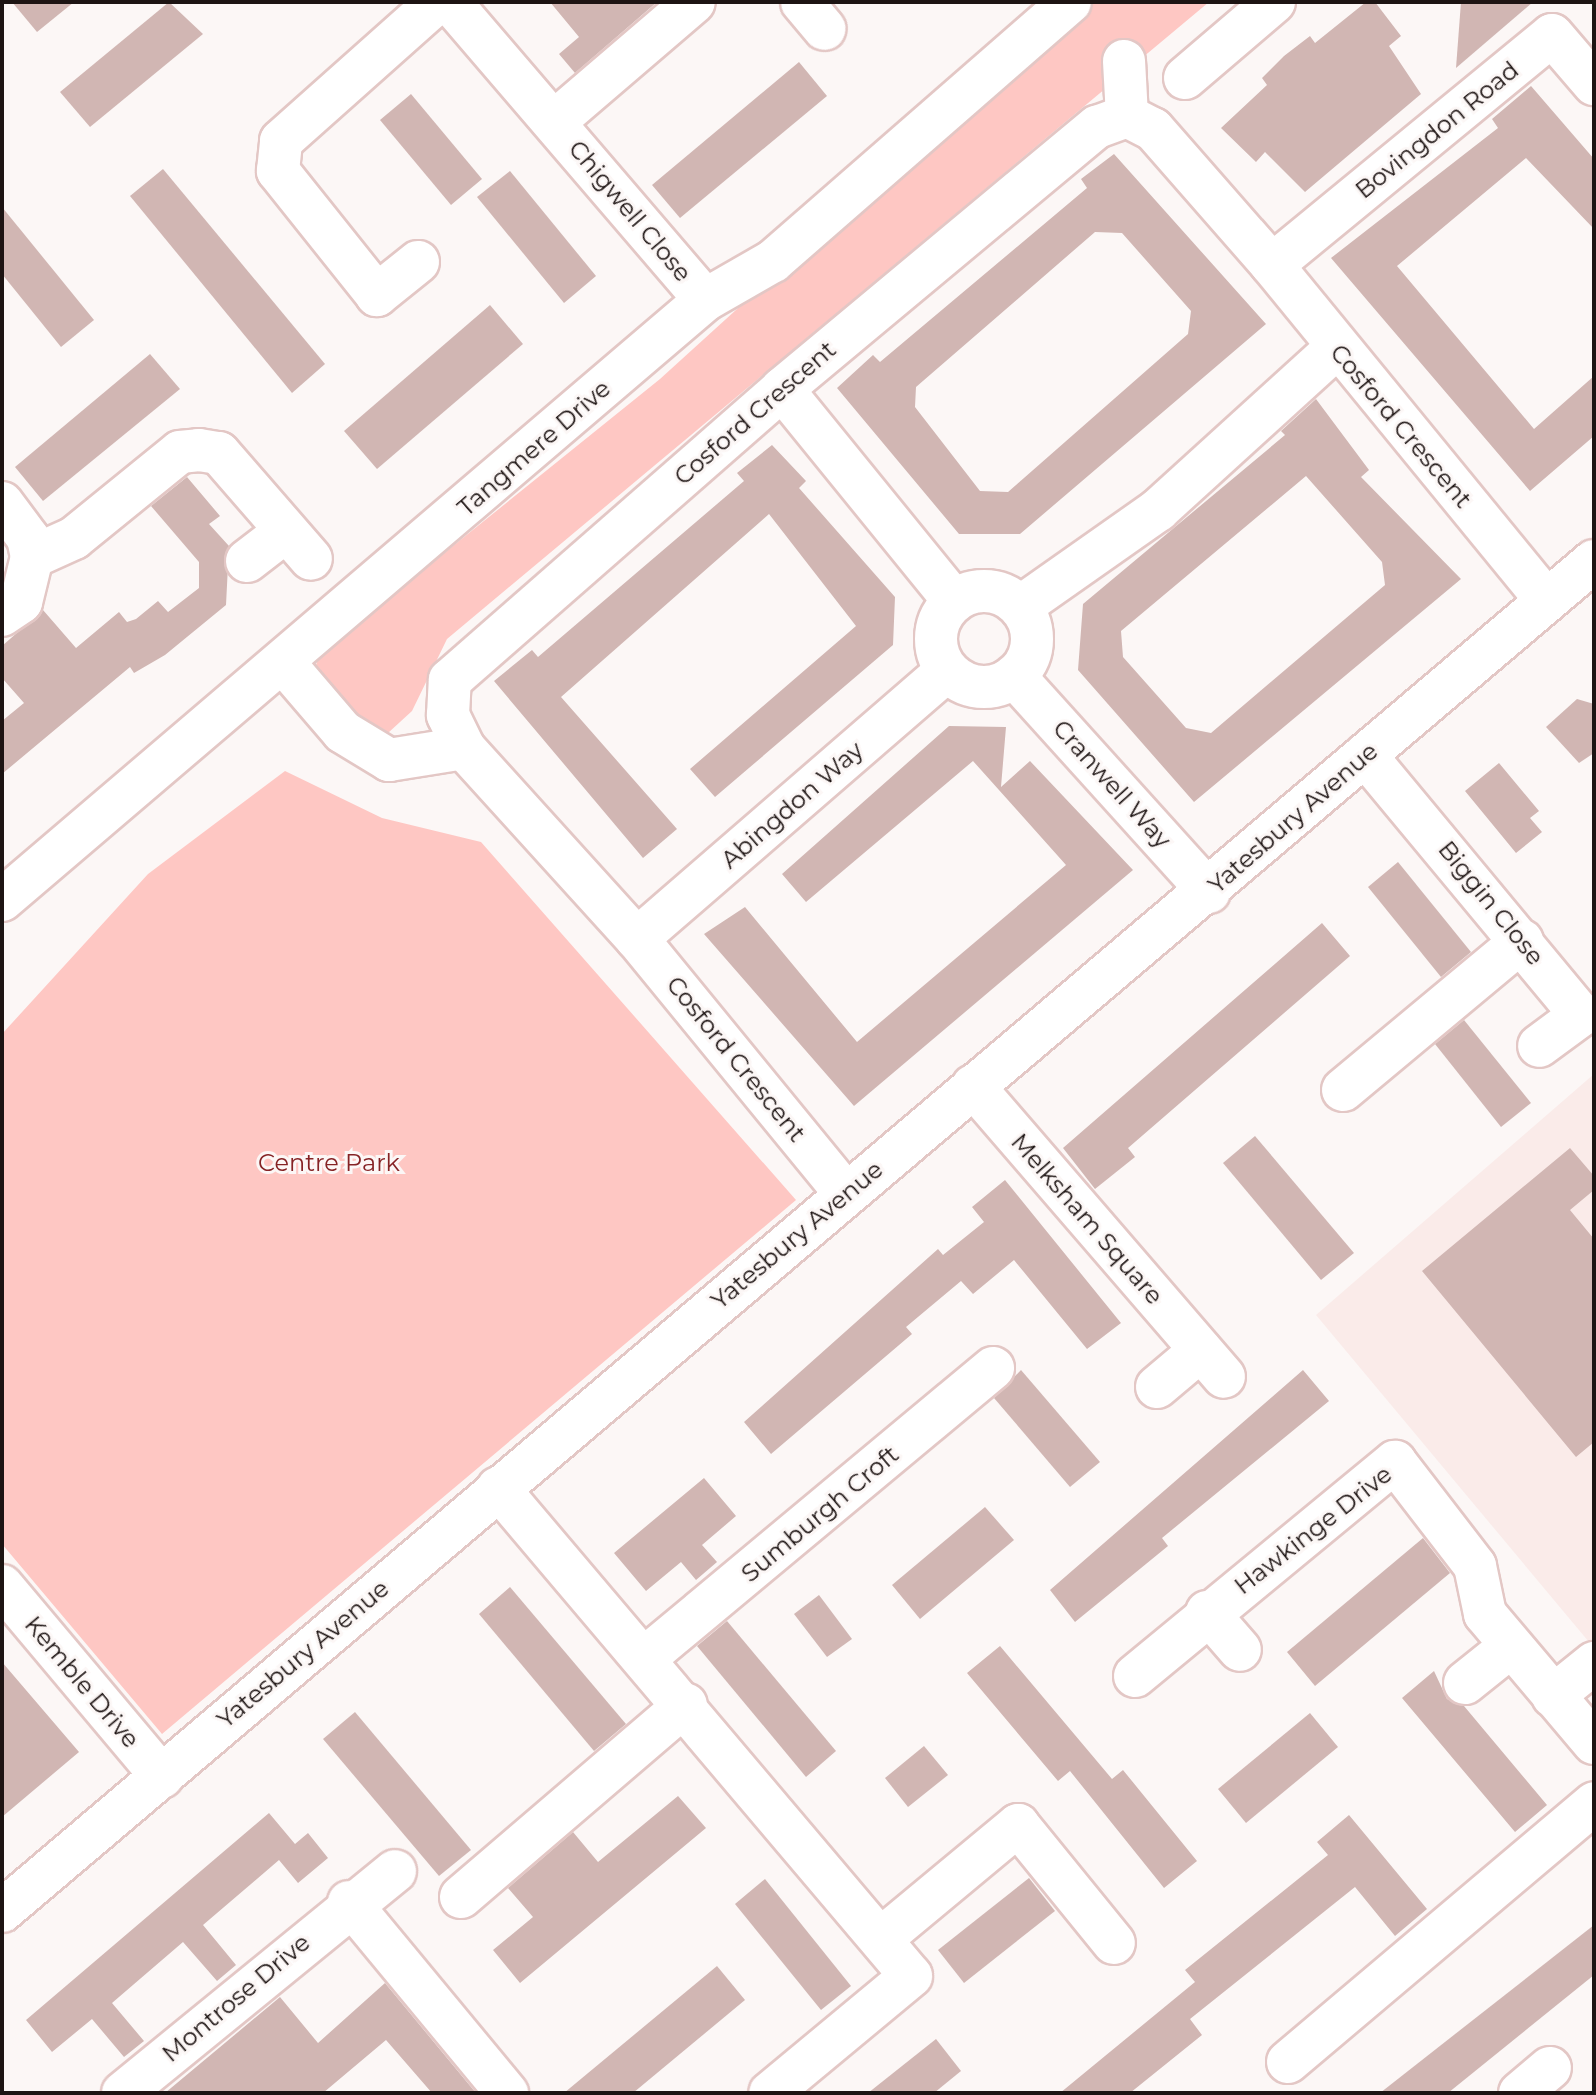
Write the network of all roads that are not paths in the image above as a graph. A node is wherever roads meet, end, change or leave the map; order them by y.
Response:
1 (437, 2) edge
2 (450, 2) edge
3 (694, 2) edge
4 (1070, 2) edge
5 (1274, 2) edge
6 (1124, 61) dead end
7 (1185, 78) dead end
8 (1594, 84) edge
9 (1127, 116) junction
10 (554, 122) junction
11 (418, 262) dead end
12 (1272, 265) junction
13 (705, 300) junction
14 (1336, 348) junction
15 (782, 389) junction
16 (2, 503) edge
17 (32, 557) junction
18 (247, 561) dead end
19 (1594, 561) edge
20 (1545, 599) junction
21 (954, 601) junction
22 (1020, 607) junction
23 (2, 615) edge
24 (283, 662) junction
25 (947, 670) junction
26 (1014, 676) junction
27 (464, 748) junction
28 (1365, 755) junction
29 (1209, 892) junction
30 (2, 900) edge
31 (637, 939) junction
32 (1522, 941) junction
33 (1539, 1046) dead end
34 (973, 1086) junction
35 (1343, 1090) dead end
36 (846, 1194) junction
37 (993, 1368) dead end
38 (1157, 1387) dead end
39 (498, 1488) junction
40 (2, 1586) edge
41 (1207, 1612) junction
42 (1510, 1647) junction
43 (1240, 1650) dead end
44 (645, 1658) junction
45 (1594, 1663) edge
46 (1135, 1676) dead end
47 (1465, 1683) dead end
48 (1553, 1696) junction
49 (686, 1704) junction
50 (1594, 1743) edge
51 (162, 1777) junction
52 (1594, 1803) edge
53 (395, 1871) dead end
54 (461, 1897) dead end
55 (349, 1902) junction
56 (2, 1911) edge
57 (882, 1938) junction
58 (1114, 1943) dead end
59 (1288, 2062) dead end
60 (123, 2093) edge
61 (507, 2093) edge
62 (770, 2093) edge

1 - 11 street
2 - 10 street, Chigwell Close
3 - 10 street, Chigwell Close
4 - 13 street, Tangmere Drive
5 - 7 street
6 - 9 street
8 - 12 street, Bovingdon Road
9 - 12 street, Cosford Crescent
9 - 15 street, Cosford Crescent
10 - 13 street, Chigwell Close
12 - 14 street, Cosford Crescent
13 - 24 street, Tangmere Drive
14 - 20 street, Cosford Crescent
14 - 22 street
15 - 21 street
15 - 27 street, Cosford Crescent
16 - 17 street
17 - 18 street
17 - 23 street
19 - 20 street, Yatesbury Avenue
20 - 28 street, Yatesbury Avenue
21 - 22 street
21 - 25 street
22 - 26 street
24 - 27 street
24 - 30 street, Tangmere Drive
25 - 26 street
25 - 31 street, Abingdon Way
26 - 29 street, Cranwell Way
27 - 31 street, Cosford Crescent
28 - 29 street, Yatesbury Avenue
28 - 32 street, Biggin Close
29 - 34 street, Yatesbury Avenue
31 - 36 street, Cosford Crescent
32 - 33 street, Biggin Close
32 - 35 street
34 - 36 street, Yatesbury Avenue
34 - 38 street, Melksham Square
36 - 39 street, Yatesbury Avenue
37 - 44 street, Sumburgh Croft
39 - 44 street
39 - 51 street, Yatesbury Avenue
40 - 51 street, Kemble Drive
41 - 42 street, Hawkinge Drive
41 - 43 street
41 - 46 street, Hawkinge Drive
42 - 47 street
42 - 48 street, Hawkinge Drive
44 - 49 street
45 - 48 street
48 - 50 street, Hawkinge Drive
49 - 54 street
49 - 57 street
51 - 56 street, Yatesbury Avenue
52 - 59 street
53 - 55 street, Montrose Drive
55 - 60 street, Montrose Drive
55 - 61 street
57 - 58 street
57 - 62 street

